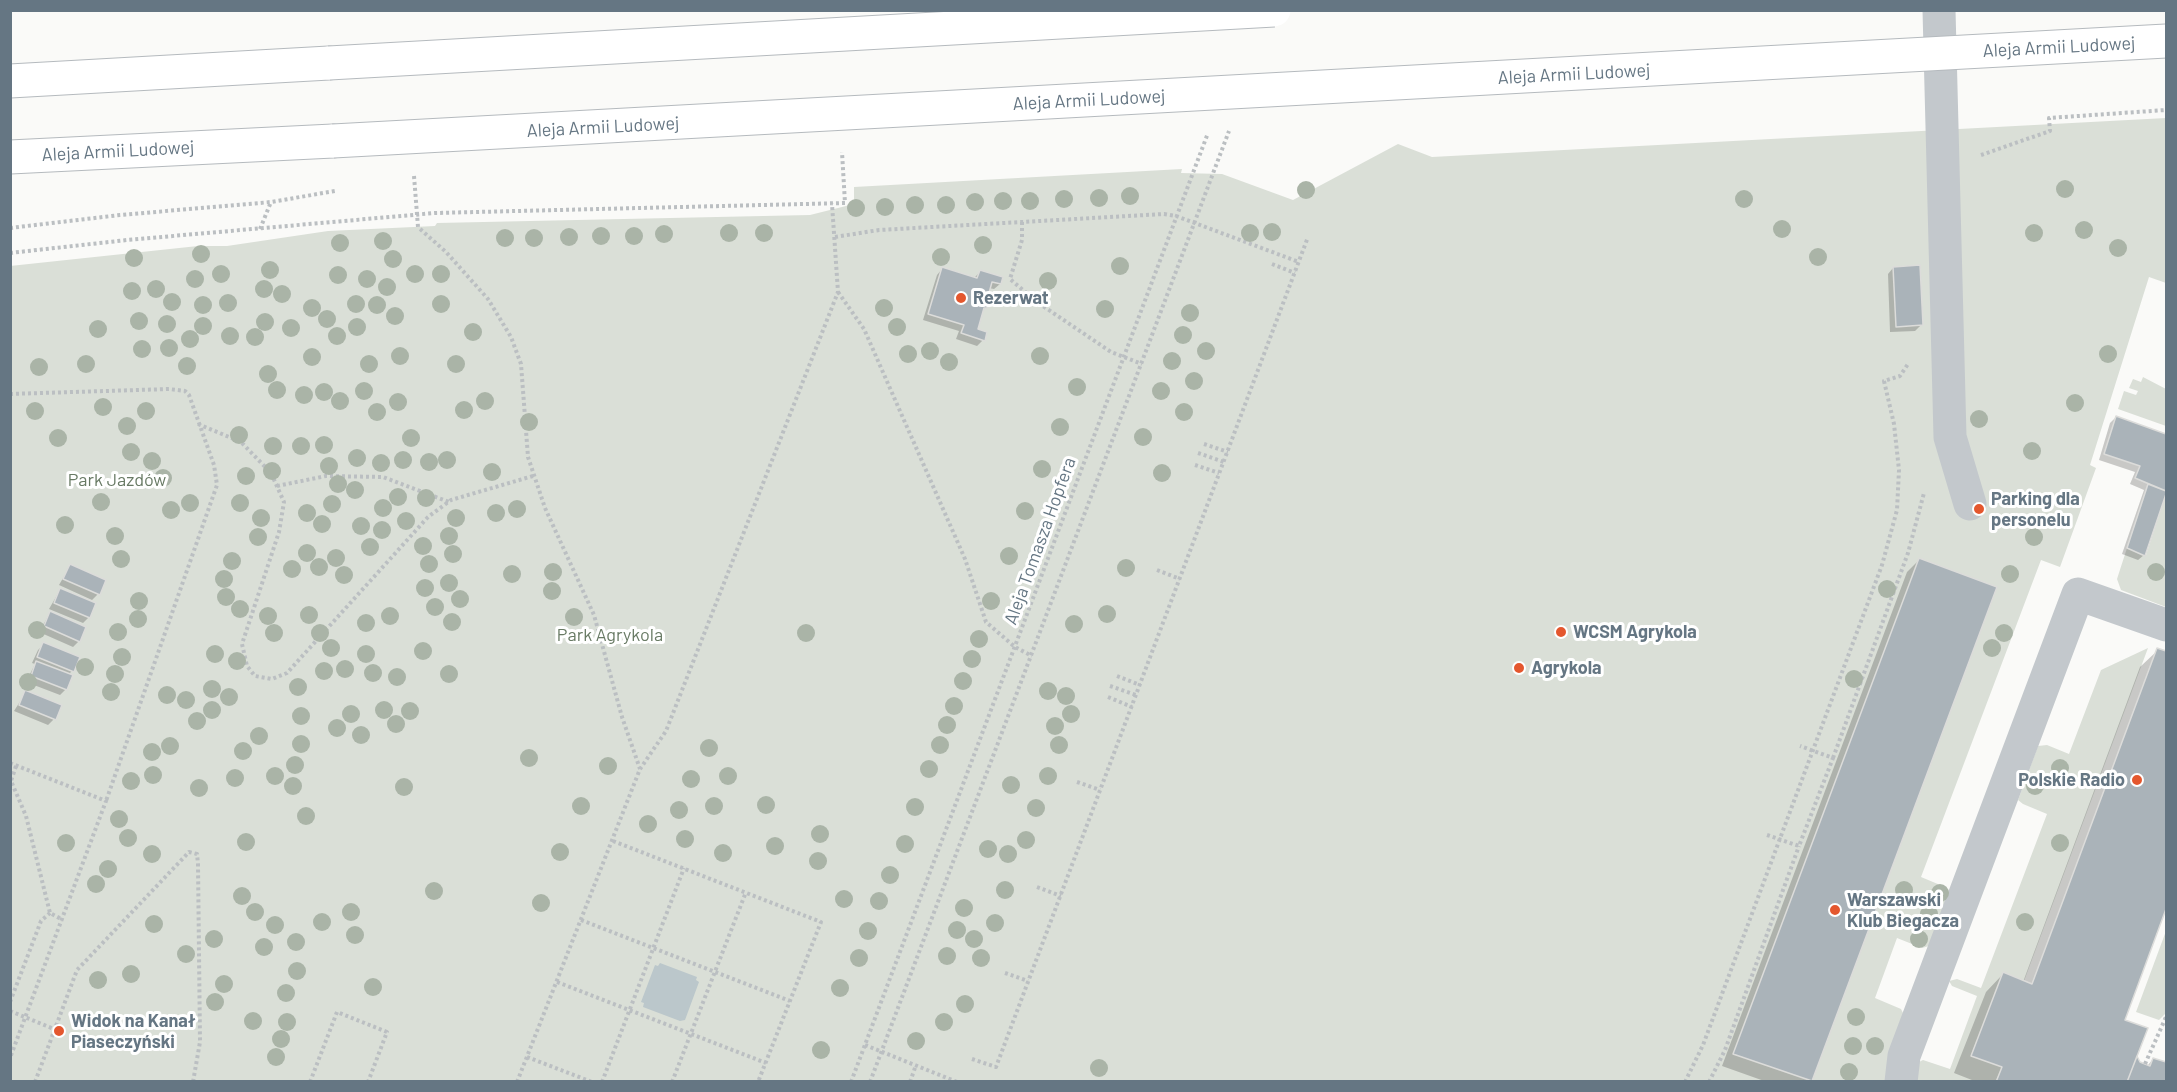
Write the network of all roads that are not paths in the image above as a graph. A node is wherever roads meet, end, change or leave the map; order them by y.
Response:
1 (1274, 10) edge
2 (1939, 10) edge
3 (2166, 40) edge
4 (10, 81) edge
5 (10, 157) edge
6 (1970, 504) dead end
7 (2166, 625) edge
8 (1901, 1082) edge

1 - 4 main road, bridge
2 - 6 lane
3 - 5 main road, Aleja Armii Ludowej, bridge
7 - 8 lane

